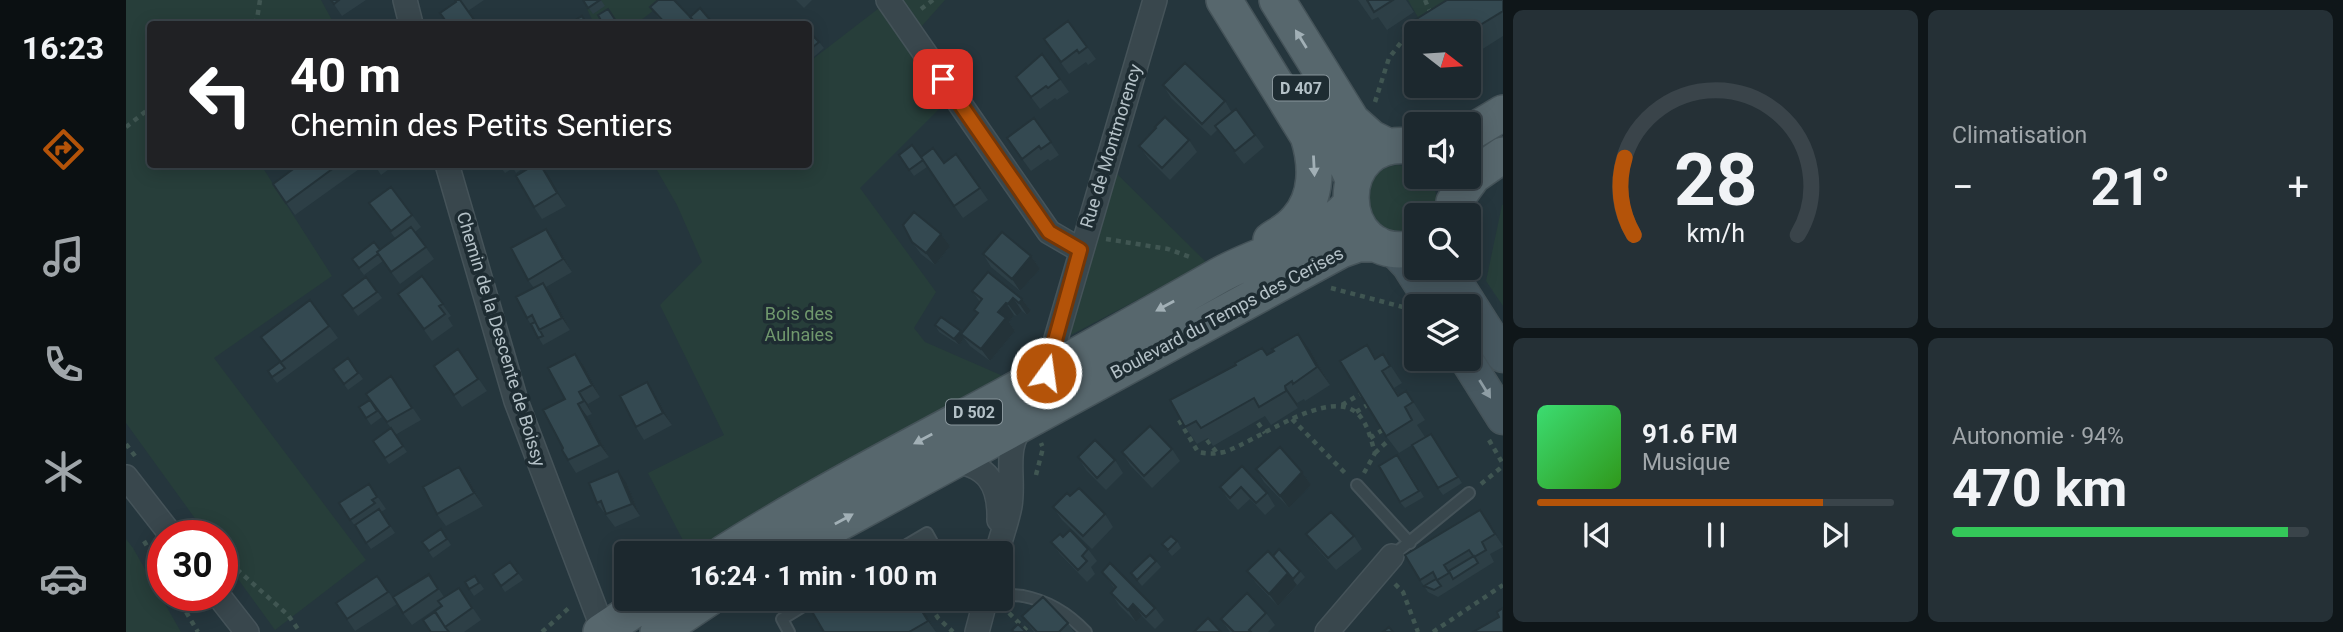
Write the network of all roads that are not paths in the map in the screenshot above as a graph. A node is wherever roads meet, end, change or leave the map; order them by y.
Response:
1 (405, 0) edge
2 (888, 0) edge
3 (1155, 0) edge
4 (1224, 0) edge
5 (1244, 0) edge
6 (1277, 0) edge
7 (410, 21) edge
8 (1503, 113) edge
9 (1481, 126) edge
10 (1402, 147) edge
11 (1503, 155) edge
12 (448, 168) edge
13 (1351, 192) junction
14 (1452, 198) edge
15 (1082, 244) junction
16 (1395, 247) edge
17 (1225, 272) junction
18 (1455, 280) edge
19 (1426, 294) edge
20 (1503, 356) edge
21 (1474, 371) edge
22 (1046, 373) junction
23 (1503, 418) edge
24 (1026, 421) junction
25 (951, 461) junction
26 (126, 477) edge
27 (1357, 485) road end
28 (1469, 493) road end
29 (160, 520) edge
30 (745, 541) edge
31 (806, 541) edge
32 (913, 541) edge
33 (931, 541) edge
34 (998, 541) edge
35 (1000, 541) edge
36 (1394, 556) junction
37 (1013, 595) edge
38 (231, 611) edge
39 (633, 611) edge
40 (690, 611) edge
41 (795, 611) edge
42 (990, 611) edge
43 (603, 631) edge
44 (247, 632) edge
45 (659, 632) edge
46 (789, 632) edge
47 (977, 632) edge
48 (1086, 632) edge
49 (1327, 632) edge

1 - 7 street
2 - 15 street
3 - 15 street, Rue de Montmorency
4 -> 17 main road
5 - 13 main road, D 407
10 -> 6 main road, D 407
8 - 9 main road
10 - 13 main road, D 407
11 - 14 main road
12 - 43 street, Chemin de la Descente de Boissy
13 - 16 main road, D 407
13 - 17 main road, Boulevard du Temps des Cerises / D 502
15 - 22 street, Rue de Montmorency
16 - 19 street, D 407
16 - 24 main road, Boulevard du Temps des Cerises / D 502
17 -> 22 main road, Boulevard du Temps des Cerises / D 502
18 - 20 street
21 -> 23 street
22 -> 30 main road, Boulevard du Temps des Cerises / D 502
24 - 25 main road, Boulevard du Temps des Cerises / D 502
24 - 35 street
31 -> 25 main road, Boulevard du Temps des Cerises / D 502
25 - 34 street
26 - 29 street
27 - 36 lane
28 - 36 lane
32 - 33 lane
36 - 49 street
37 - 48 lane
38 - 44 street
39 - 43 main road
40 - 45 main road
41 - 46 lane
42 - 47 street

